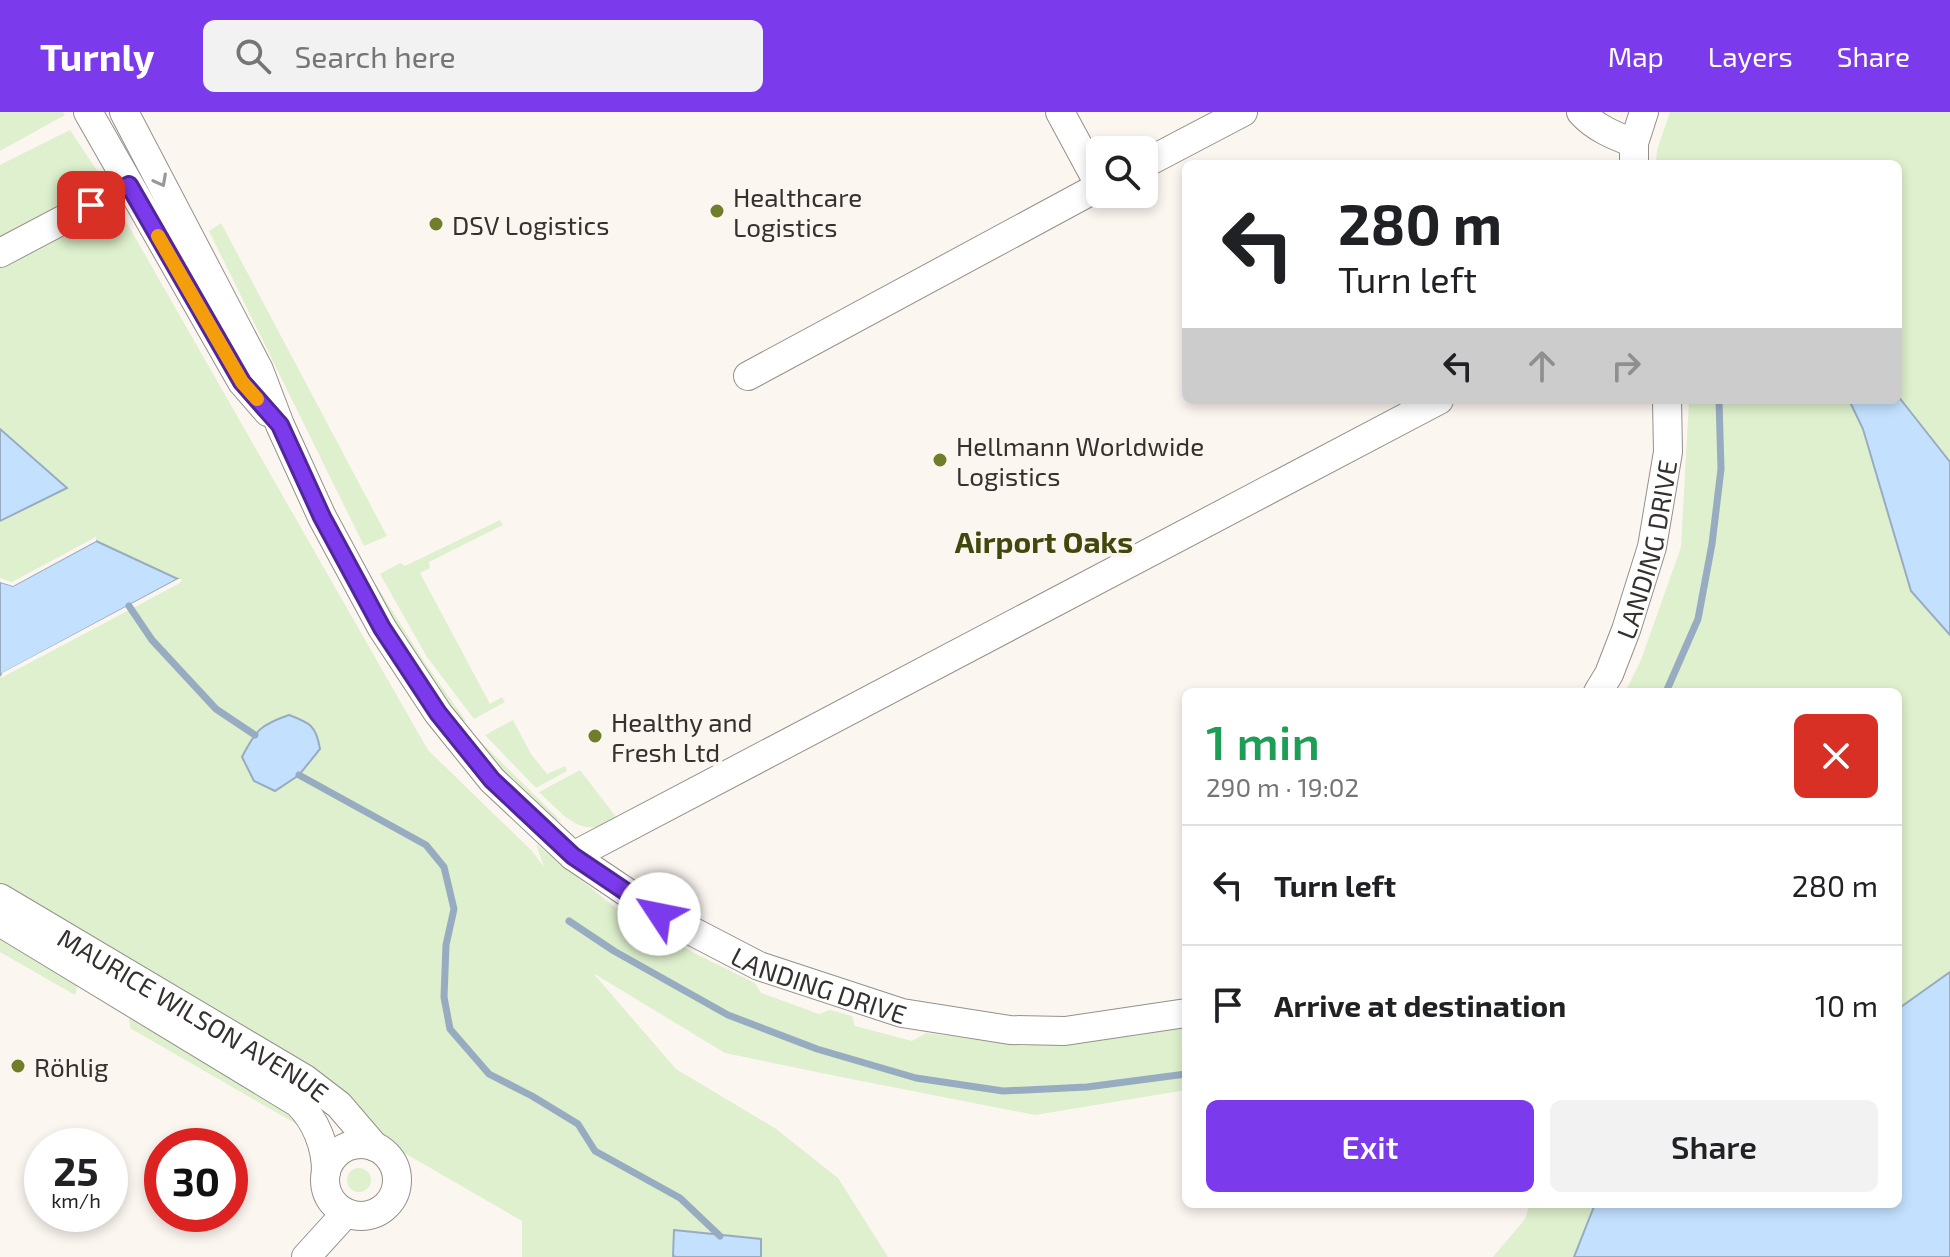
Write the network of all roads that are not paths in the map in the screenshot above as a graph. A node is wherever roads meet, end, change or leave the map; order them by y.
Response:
1 (88, 112) edge
2 (124, 112) edge
3 (1060, 112) edge
4 (1243, 112) edge
5 (1581, 112) edge
6 (1635, 130) edge
7 (1158, 157) edge
8 (1086, 160) edge
9 (129, 185) junction
10 (1086, 194) edge
11 (0, 253) edge
12 (748, 376) dead end
13 (1431, 404) edge
14 (1667, 404) edge
15 (280, 425) junction
16 (1600, 688) edge
17 (573, 856) junction
18 (0, 898) edge
19 (0, 922) edge
20 (1182, 1014) edge
21 (375, 1147) junction
22 (326, 1172) junction
23 (346, 1213) junction
24 (306, 1257) edge

1 - 9 street, LANDING DRIVE
2 -> 15 street, LANDING DRIVE
3 - 8 street
4 - 7 street
5 - 6 street
9 - 11 street
9 - 15 street, LANDING DRIVE
10 - 12 street
13 - 17 street
14 - 16 street, LANDING DRIVE
15 - 17 street, LANDING DRIVE
17 - 20 street, LANDING DRIVE
18 - 21 street, MAURICE WILSON AVENUE
19 - 22 street, MAURICE WILSON AVENUE
21 - 22 street
21 - 23 street, MAURICE WILSON AVENUE
22 - 23 street, MAURICE WILSON AVENUE
23 - 24 street

